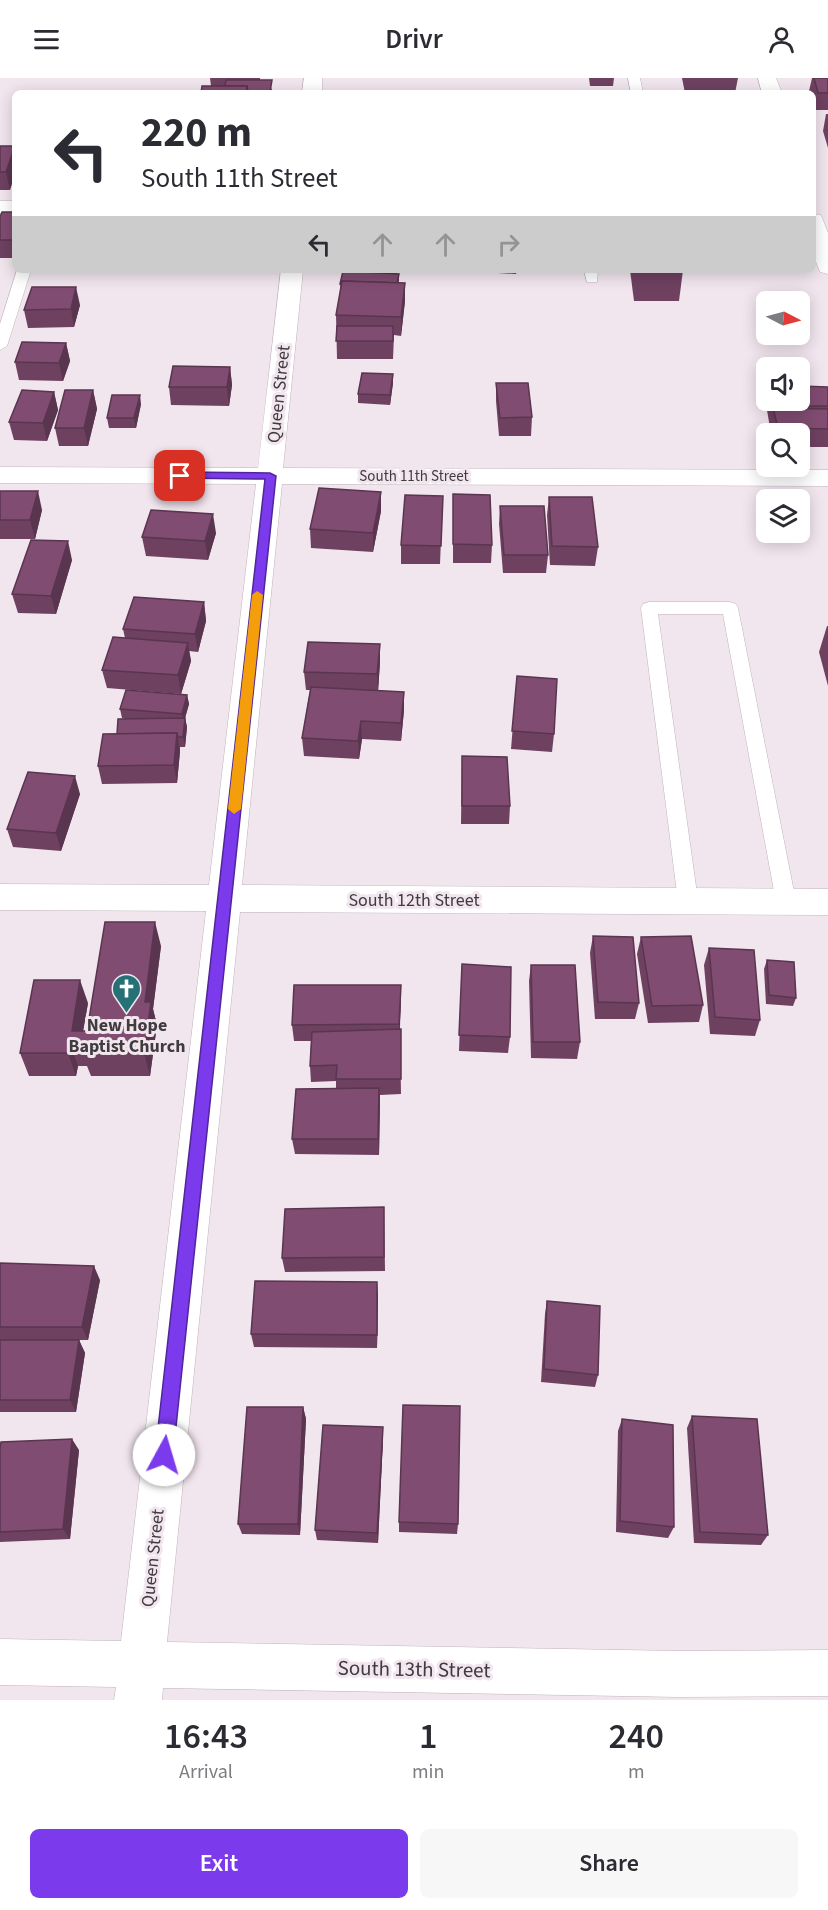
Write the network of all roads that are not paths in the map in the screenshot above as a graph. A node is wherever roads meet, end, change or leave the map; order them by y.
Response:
1 (816, 229) edge
2 (828, 267) edge
3 (23, 273) edge
4 (292, 273) edge
5 (0, 346) edge
6 (0, 475) edge
7 (270, 476) junction
8 (828, 478) edge
9 (0, 897) edge
10 (224, 899) junction
11 (688, 901) junction
12 (786, 902) junction
13 (828, 902) edge
14 (0, 1662) edge
15 (828, 1673) edge
16 (140, 1682) edge

1 - 2 street
3 - 5 lane
4 - 7 street, Queen Street
6 - 7 street, South 11th Street
7 - 8 street, South 11th Street
7 - 10 street, Queen Street
9 - 10 street, South 12th Street
10 - 11 street, South 12th Street
10 - 16 street, Queen Street
11 - 12 street, South 12th Street
11 - 12 lane
12 - 13 street, South 12th Street
14 - 16 street, South 13th Street
15 - 16 street, South 13th Street

